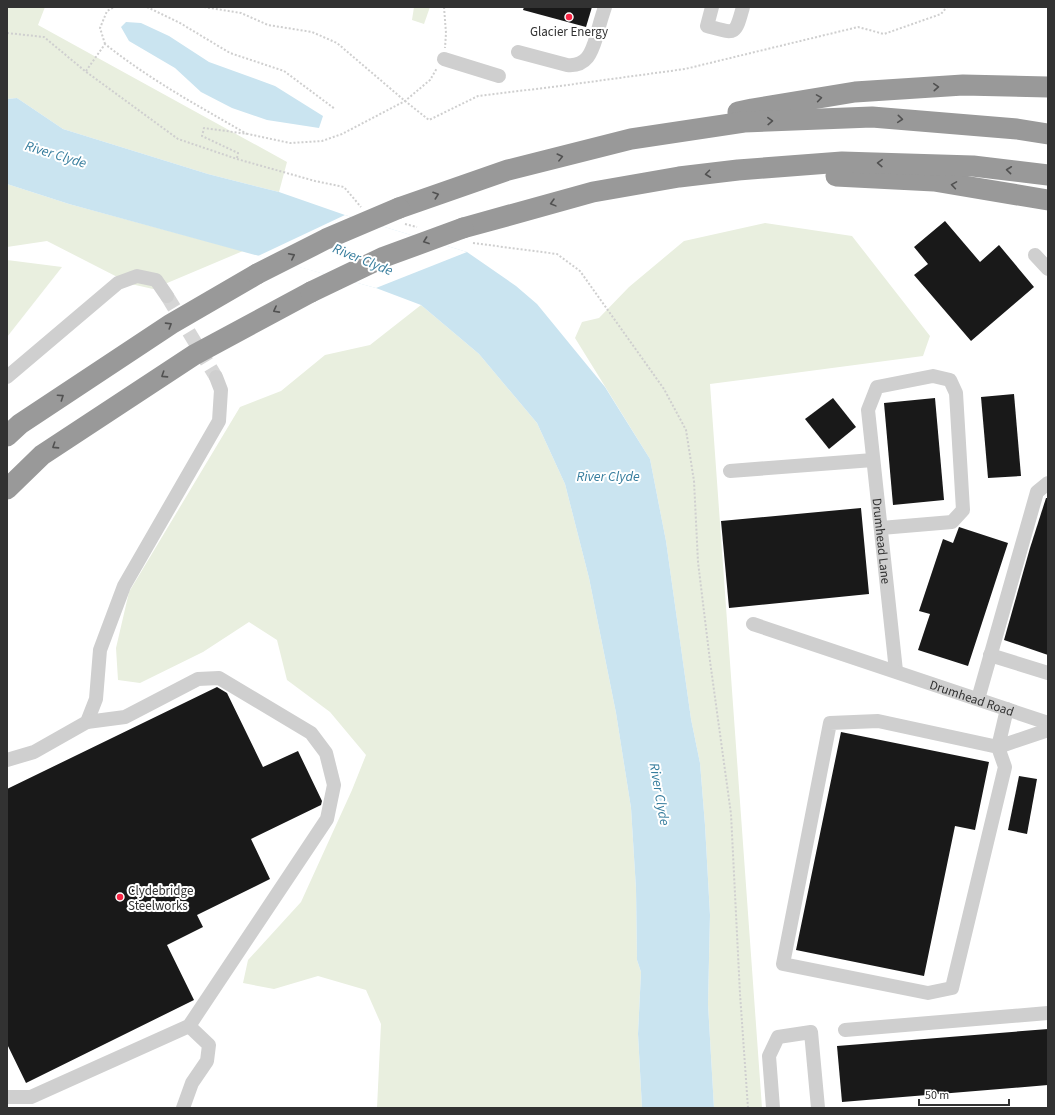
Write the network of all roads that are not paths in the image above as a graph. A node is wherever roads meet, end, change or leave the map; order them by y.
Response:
1 (605, 7) edge
2 (712, 7) edge
3 (742, 7) edge
4 (518, 52) dead end
5 (444, 59) road end
6 (499, 76) dead end
7 (1048, 87) edge
8 (1048, 134) edge
9 (631, 139) junction
10 (738, 170) junction
11 (1048, 175) edge
12 (1048, 200) edge
13 (1035, 255) dead end
14 (1048, 269) edge
15 (167, 296) tunnel mouth
16 (7, 377) edge
17 (216, 377) tunnel mouth
18 (7, 436) edge
19 (873, 460) junction
20 (730, 471) dead end
21 (1048, 483) edge
22 (7, 489) edge
23 (880, 528) junction
24 (753, 624) dead end
25 (990, 655) junction
26 (896, 671) junction
27 (1048, 674) edge
28 (978, 699) junction
29 (1007, 709) junction
30 (87, 722) junction
31 (1048, 723) edge
32 (1048, 730) edge
33 (998, 747) junction
34 (7, 760) edge
35 (1048, 1013) edge
36 (189, 1026) junction
37 (845, 1030) dead end
38 (7, 1096) edge
39 (183, 1108) edge
40 (773, 1108) edge
41 (818, 1108) edge

1 - 4 street
2 - 3 street
5 - 6 street
9 -> 7 highway
9 -> 8 highway
18 -> 9 highway, bridge
11 -> 10 highway
12 -> 10 highway
10 -> 22 highway, bridge
13 - 14 street
15 - 16 street
17 - 30 street
19 - 20 street
19 - 23 street, Drumhead Lane
19 - 23 street, Drumhead Lane
21 - 25 street
23 - 26 street, Drumhead Lane
24 - 26 street, Drumhead Road
25 - 27 street
25 - 28 street
26 - 28 street, Drumhead Road
28 - 29 street, Drumhead Road
29 - 31 street, Drumhead Road
29 - 33 street
30 - 34 street
30 - 36 street
32 - 33 street
33 - 33 street
35 - 37 street
36 - 38 street
36 - 39 street
40 - 41 street

